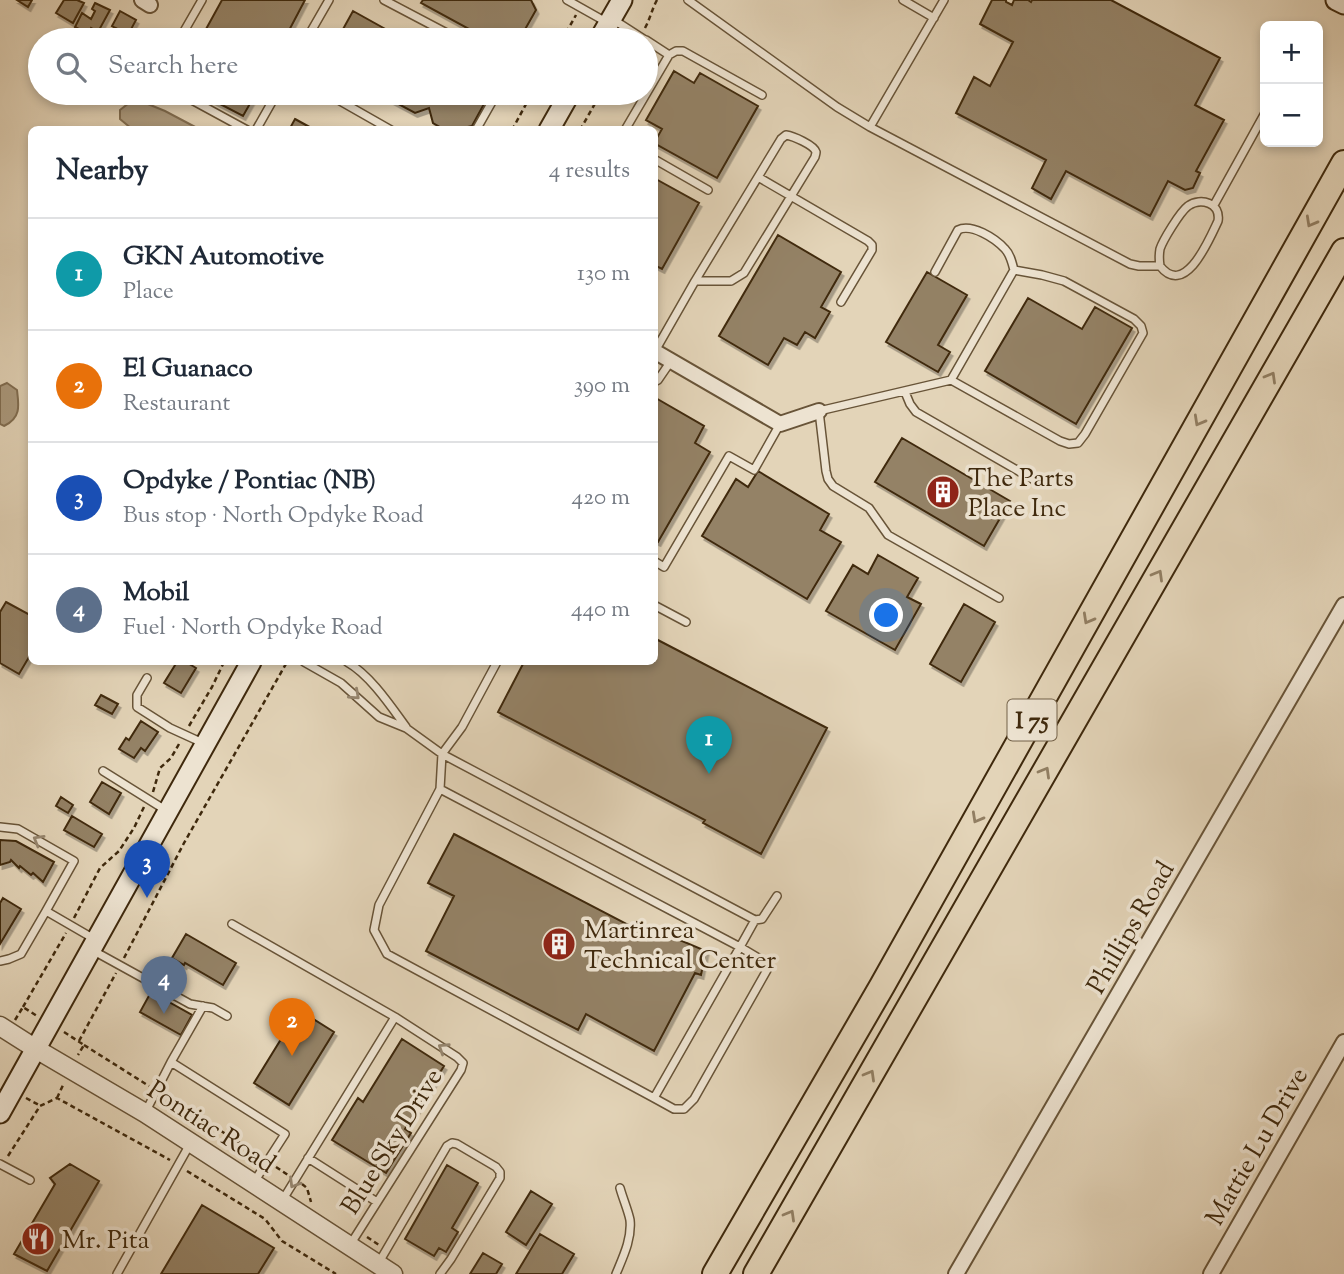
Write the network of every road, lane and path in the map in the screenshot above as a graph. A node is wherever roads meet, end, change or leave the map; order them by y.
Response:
1 (202, 0) edge
2 (329, 0) edge
3 (384, 0) edge
4 (567, 0) edge
5 (622, 0) edge
6 (657, 0) edge
7 (688, 0) edge
8 (903, 0) edge
9 (944, 0) edge
10 (1336, 0) edge
11 (1344, 4) edge
12 (581, 7) junction
13 (934, 18) junction
14 (607, 27) edge
15 (186, 28) edge
16 (313, 28) edge
17 (437, 28) edge
18 (569, 28) edge
19 (647, 28) edge
20 (658, 48) edge
21 (669, 55) junction
22 (658, 74) edge
23 (762, 96) dead end
24 (201, 105) edge
25 (270, 105) edge
26 (347, 105) edge
27 (490, 105) edge
28 (526, 105) edge
29 (559, 105) edge
30 (594, 105) edge
31 (640, 105) edge
32 (1260, 122) edge
33 (240, 126) edge
34 (258, 126) edge
35 (384, 126) edge
36 (478, 126) edge
37 (514, 126) edge
38 (551, 126) edge
39 (582, 126) edge
40 (627, 126) edge
41 (870, 127) junction
42 (658, 161) edge
43 (1344, 163) edge
44 (758, 177) junction
45 (708, 190) dead end
46 (790, 195) junction
47 (1214, 205) junction
48 (1344, 251) edge
49 (1160, 266) junction
50 (1014, 270) junction
51 (935, 272) dead end
52 (695, 281) junction
53 (841, 302) dead end
54 (658, 344) edge
55 (658, 353) edge
56 (671, 361) junction
57 (658, 380) edge
58 (951, 380) junction
59 (905, 392) junction
60 (819, 411) junction
61 (780, 424) junction
62 (1034, 480) dead end
63 (658, 563) edge
64 (999, 598) dead end
65 (1344, 605) edge
66 (658, 607) edge
67 (686, 622) dead end
68 (223, 665) edge
69 (249, 665) edge
70 (285, 665) edge
71 (309, 665) edge
72 (353, 665) edge
73 (495, 665) edge
74 (147, 678) dead end
75 (406, 728) junction
76 (185, 734) junction
77 (206, 744) junction
78 (442, 754) junction
79 (103, 771) dead end
80 (440, 789) junction
81 (148, 799) junction
82 (168, 812) junction
83 (0, 827) edge
84 (777, 896) dead end
85 (46, 911) junction
86 (755, 920) junction
87 (232, 924) dead end
88 (70, 925) junction
89 (94, 945) junction
90 (740, 947) junction
91 (0, 961) edge
92 (120, 965) junction
93 (202, 1006) junction
94 (23, 1007) dead end
95 (227, 1016) dead end
96 (395, 1017) junction
97 (0, 1026) edge
98 (79, 1041) dead end
99 (1344, 1042) edge
100 (84, 1045) dead end
101 (36, 1049) junction
102 (171, 1062) junction
103 (156, 1090) junction
104 (654, 1098) junction
105 (0, 1113) edge
106 (145, 1113) junction
107 (191, 1143) junction
108 (308, 1158) junction
109 (267, 1161) junction
110 (1, 1165) edge
111 (178, 1165) junction
112 (30, 1180) dead end
113 (295, 1180) junction
114 (253, 1184) junction
115 (620, 1188) dead end
116 (282, 1202) junction
117 (377, 1202) junction
118 (312, 1204) dead end
119 (354, 1238) junction
120 (382, 1257) junction
121 (117, 1274) edge
122 (336, 1274) edge
123 (393, 1274) edge
124 (440, 1274) edge
125 (616, 1274) edge
126 (715, 1274) edge
127 (756, 1274) edge
128 (956, 1274) edge
129 (1211, 1274) edge

1 - 15 lane
2 - 16 lane
3 - 17 lane
4 - 12 lane
5 - 14 main road
6 - 19 path
7 - 41 lane
8 - 13 lane
9 - 13 lane
10 - 11 main road
12 - 14 lane
12 - 18 path
13 - 41 lane
20 - 21 lane
21 - 22 lane
21 - 23 lane
24 - 33 lane
25 - 34 lane
26 - 35 lane
27 - 36 lane
28 - 37 path
29 - 38 main road
30 - 39 path
31 - 40 lane
32 - 47 lane
41 - 49 lane
42 - 45 lane
43 -> 126 highway, I 75
44 - 46 lane
44 - 46 lane
44 - 52 lane
46 - 52 lane
46 - 53 lane
47 - 49 lane
47 - 49 lane
127 -> 48 highway, I 75
50 - 51 lane
50 - 58 lane
50 - 58 lane
52 - 54 lane
55 - 56 street
56 - 57 lane
56 - 61 street
58 - 59 lane
59 - 60 lane
59 - 62 lane
60 - 61 street
60 - 64 lane
61 - 63 lane
65 - 128 street, Phillips Road
66 - 67 lane
68 - 76 path
69 - 77 main road
70 - 92 path
71 -> 75 lane
72 - 75 lane
73 - 78 lane
74 - 76 lane
75 - 78 lane
76 - 77 lane
76 - 81 path
77 - 82 main road
78 - 80 lane
78 - 86 lane
79 - 81 lane
80 - 90 lane
80 - 104 lane
81 - 82 lane
81 - 88 path
82 - 89 main road
85 -> 83 lane
84 - 86 lane
85 - 88 lane
85 - 91 lane
86 - 90 lane
87 - 96 lane
88 - 89 lane
88 - 94 path
89 - 92 lane
89 - 101 main road
90 - 104 lane
90 - 104 lane
92 - 93 lane
92 - 98 path
93 - 95 lane
93 - 102 lane
96 - 108 lane
117 -> 96 lane, Blue Sky Drive
97 - 101 street, Pontiac Road
99 - 129 street, Mattie Lu Drive
100 - 103 path
101 - 105 main road
101 - 106 street, Pontiac Road
102 - 103 lane
102 - 109 lane
103 - 106 lane
103 - 109 path
106 - 107 street, Pontiac Road
107 - 111 lane
107 - 114 street, Pontiac Road
108 - 113 lane
108 - 117 lane
109 - 113 path
109 - 114 lane
110 - 111 path
110 - 112 lane
111 - 121 lane
111 - 122 path
113 -> 116 lane
113 - 118 path
114 - 116 street, Pontiac Road
115 - 125 lane
116 - 119 street, Pontiac Road
117 - 119 lane, Blue Sky Drive
119 - 120 street, Pontiac Road
119 - 120 path
120 - 123 street, Pontiac Road
120 - 124 lane

